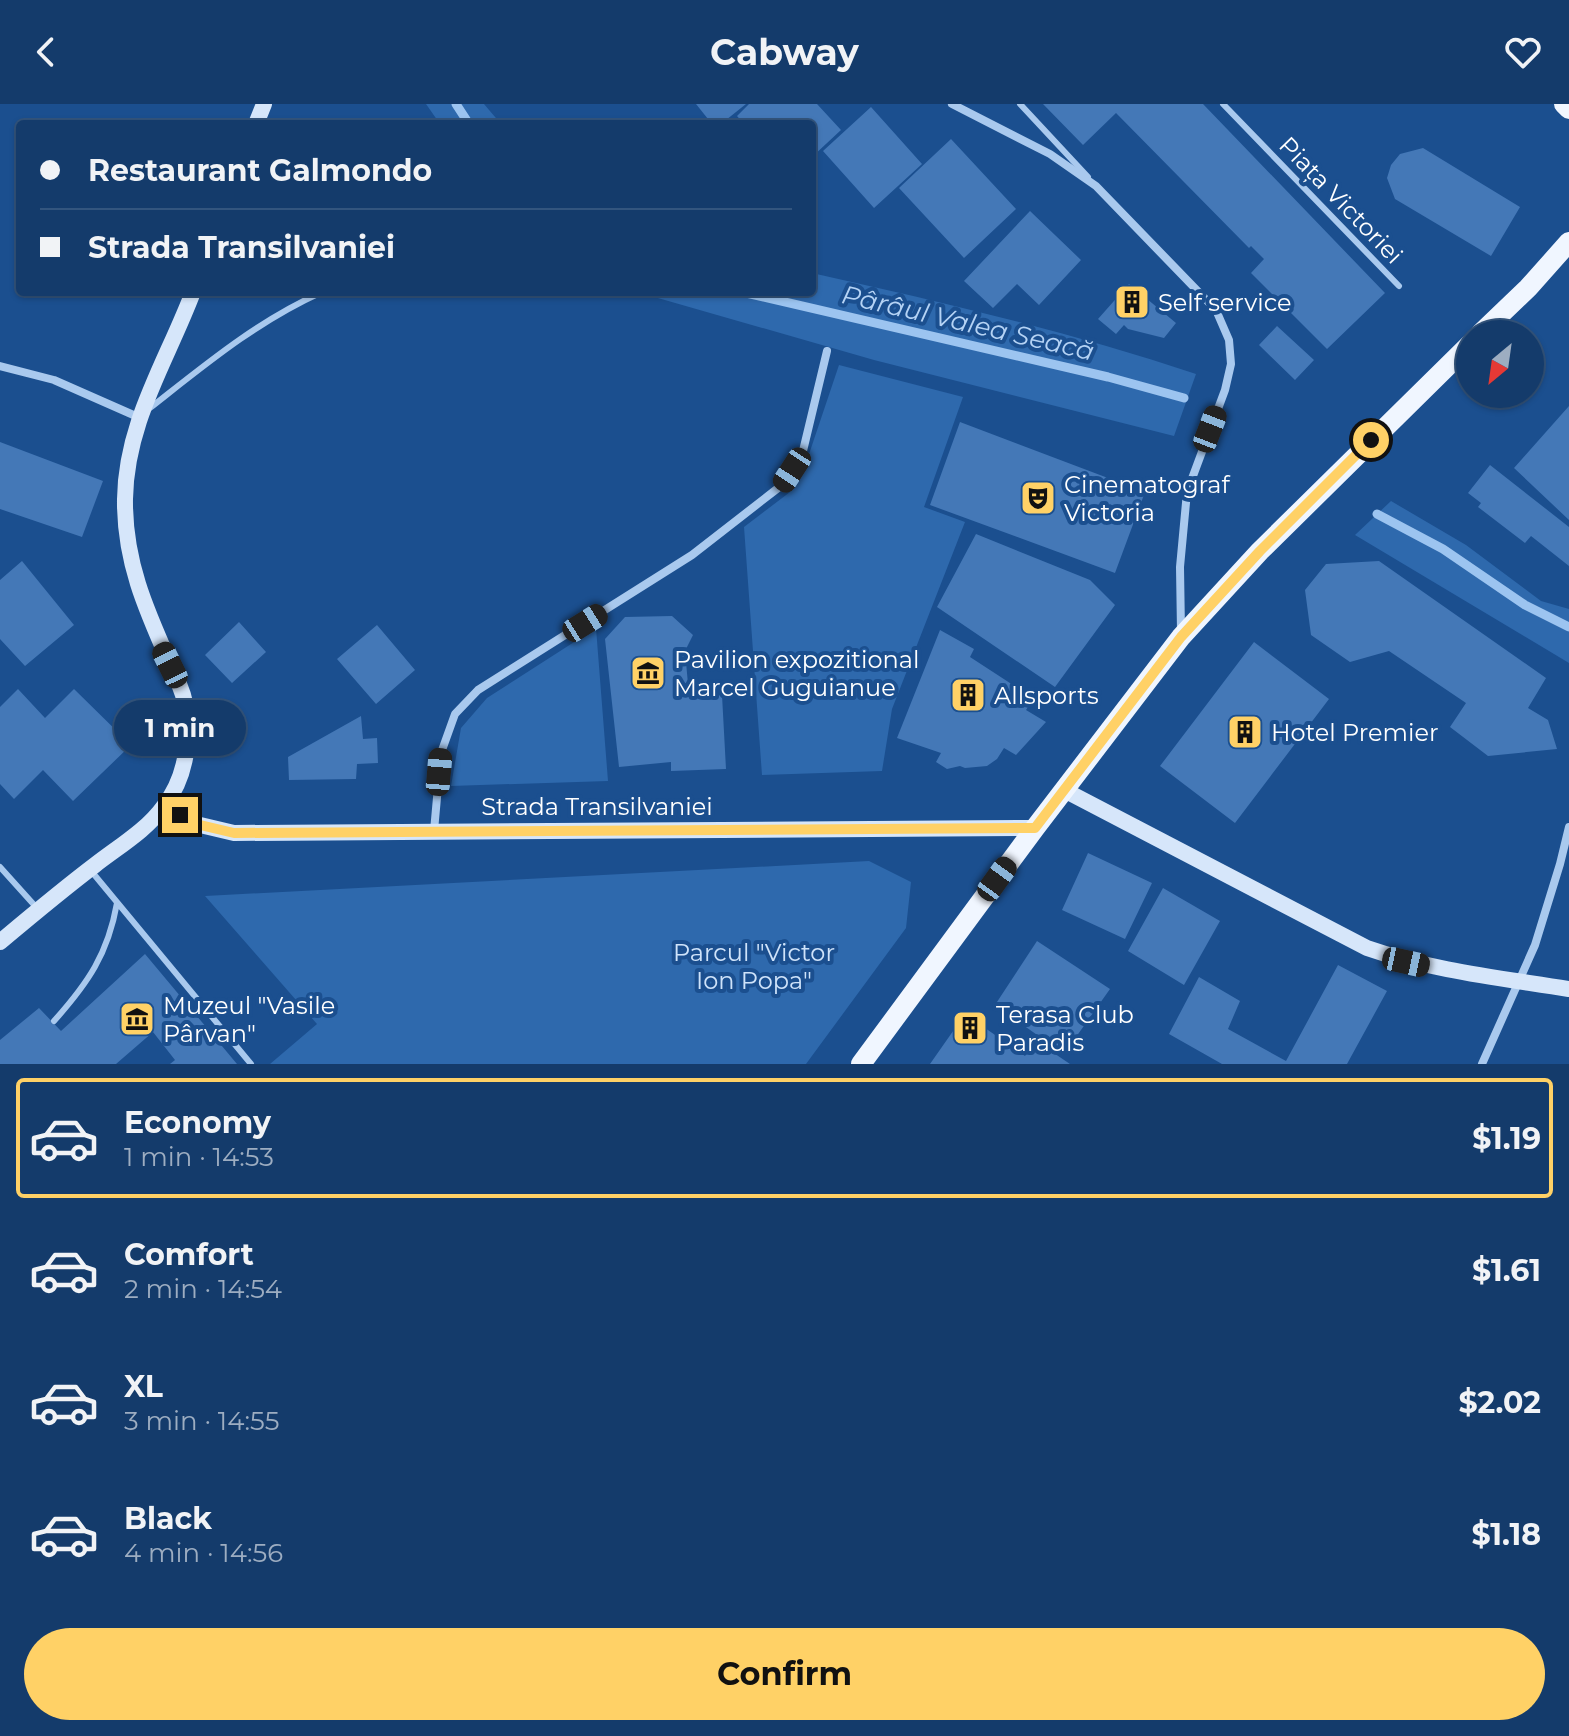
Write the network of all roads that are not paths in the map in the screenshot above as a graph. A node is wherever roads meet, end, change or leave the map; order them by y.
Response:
1 (952, 104) edge
2 (1020, 104) edge
3 (1223, 104) edge
4 (1564, 104) edge
5 (1569, 109) edge
6 (1096, 186) junction
7 (1569, 242) edge
8 (1399, 286) dead end
9 (191, 296) edge
10 (314, 296) edge
11 (1495, 320) edge
12 (827, 351) dead end
13 (1456, 357) edge
14 (0, 366) edge
15 (138, 417) junction
16 (1181, 637) junction
17 (1064, 790) junction
18 (165, 806) junction
19 (1569, 827) edge
20 (1035, 828) junction
21 (434, 831) junction
22 (0, 867) edge
23 (89, 869) junction
24 (117, 903) junction
25 (39, 910) junction
26 (0, 942) edge
27 (1518, 981) junction
28 (1569, 989) edge
29 (54, 1021) dead end
30 (251, 1064) edge
31 (861, 1064) edge
32 (1482, 1064) edge

1 - 6 street
2 - 6 lane
3 - 8 lane, Piața Victoriei
4 - 5 main road
6 - 16 street
7 - 11 main road
9 - 15 street
10 - 15 lane
12 - 21 street
13 - 16 main road
14 - 15 street
15 - 18 street
16 - 17 main road
17 - 20 main road
17 - 27 street
18 - 21 street, Strada Transilvaniei
18 - 23 street
19 - 27 street
20 - 21 street, Strada Transilvaniei
20 - 31 main road
22 - 25 lane
23 - 24 lane
23 - 25 street
24 - 29 lane
24 - 30 lane
25 - 26 street
27 - 28 street
27 - 32 street

